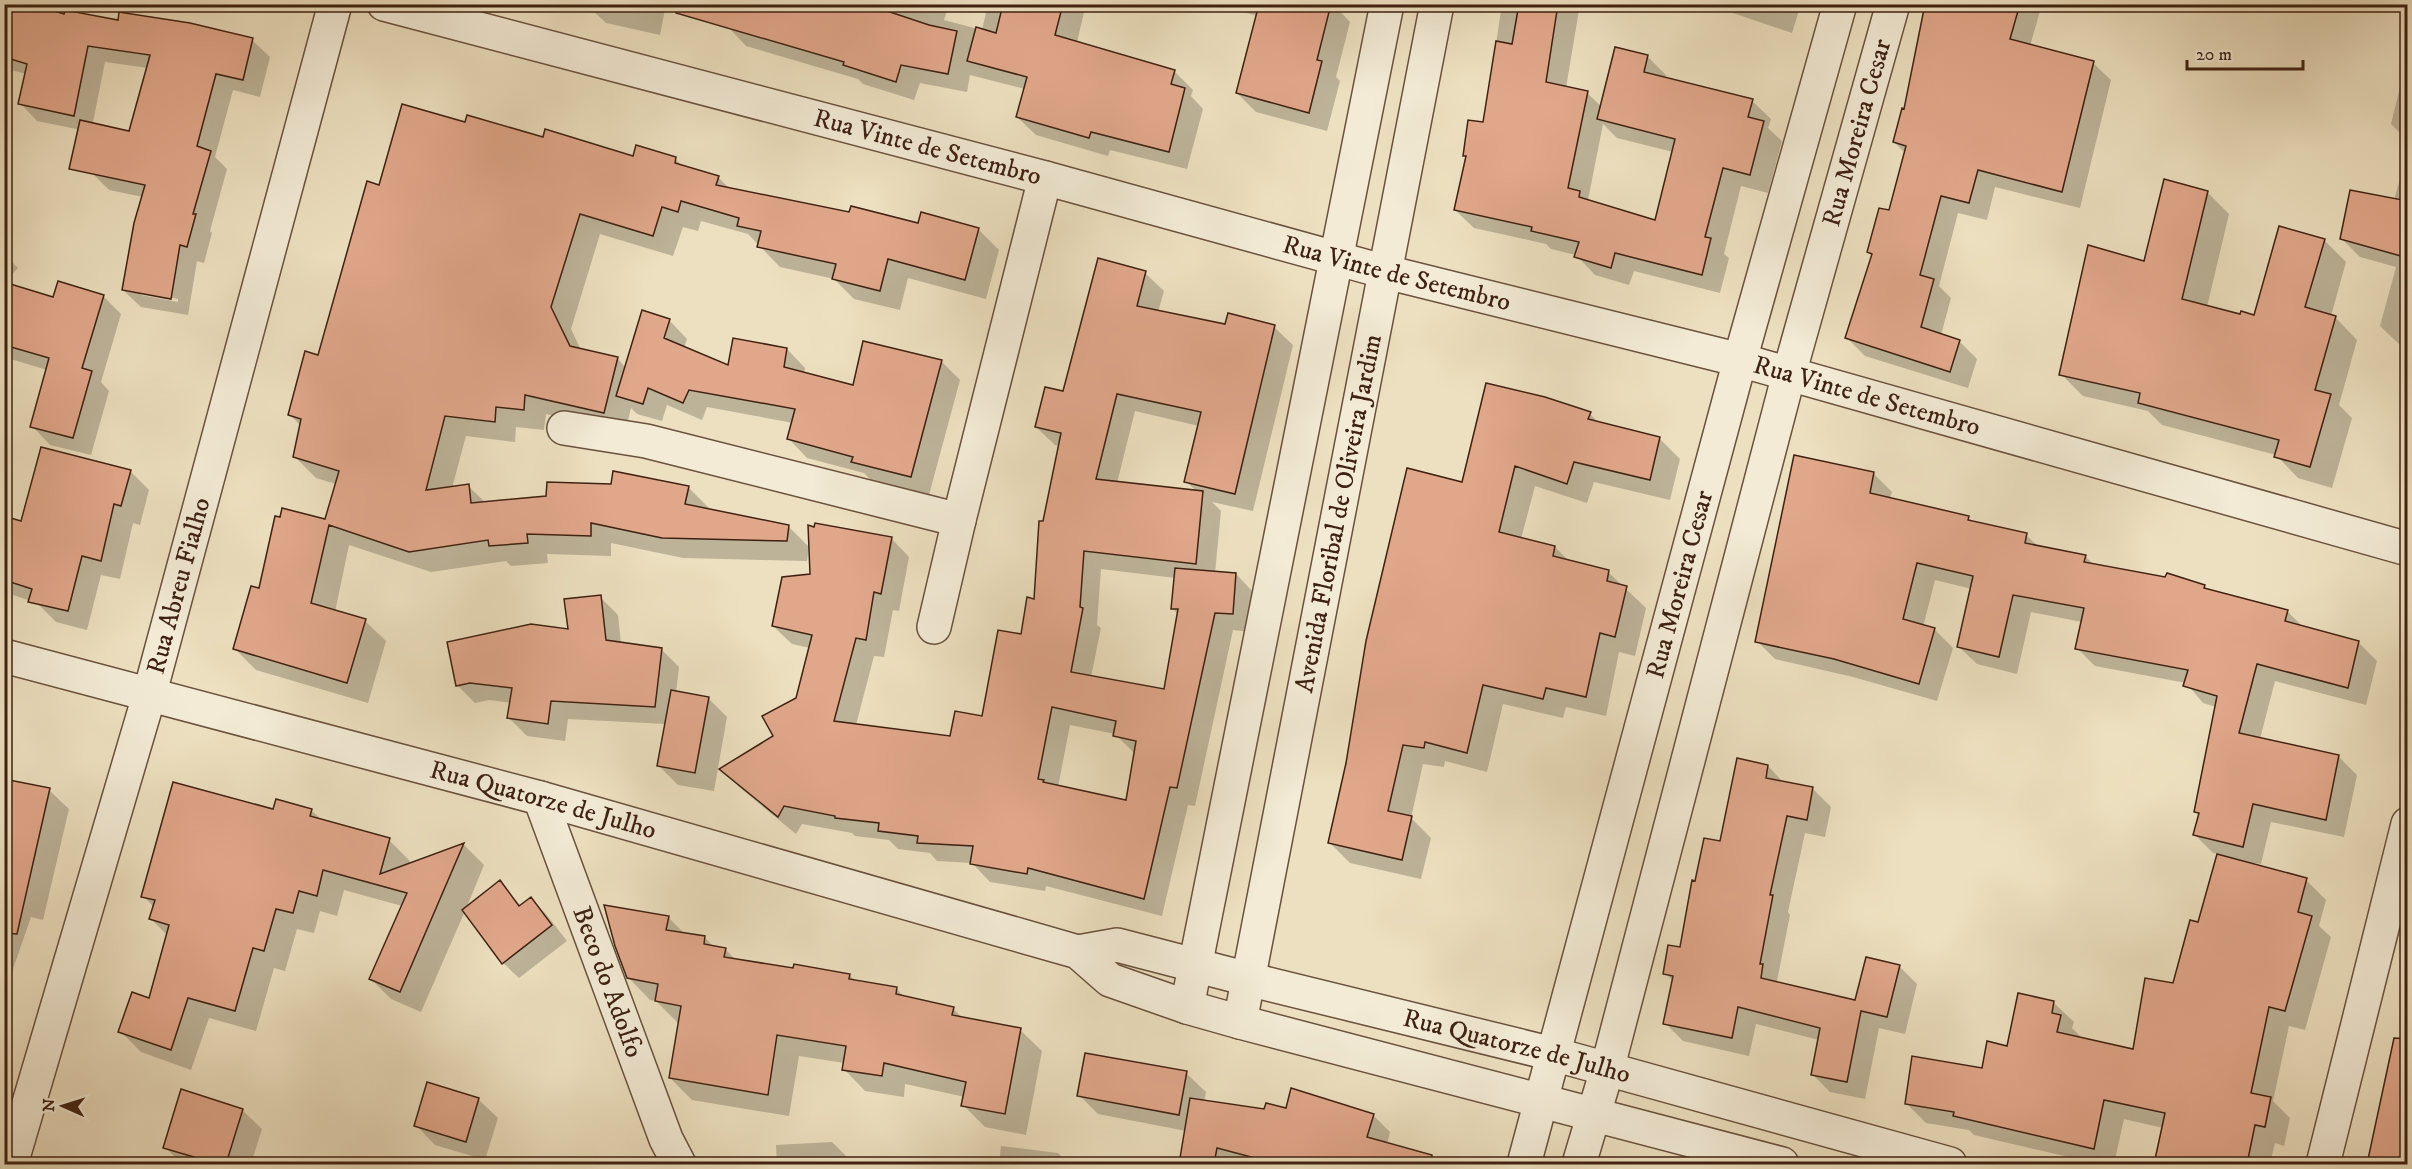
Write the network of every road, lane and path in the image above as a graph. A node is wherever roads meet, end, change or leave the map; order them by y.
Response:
1 (335, 4) edge
2 (384, 4) edge
3 (1388, 4) edge
4 (1437, 4) edge
5 (1840, 4) edge
6 (1893, 4) edge
7 (1045, 178) junction
8 (1336, 259) junction
9 (1386, 272) junction
10 (1740, 360) junction
11 (1789, 374) junction
12 (564, 428) dead end
13 (959, 520) junction
14 (2408, 549) edge
15 (1266, 612) junction
16 (1318, 624) junction
17 (934, 627) dead end
18 (4, 656) edge
19 (149, 696) junction
20 (540, 798) junction
21 (2408, 824) edge
22 (1078, 952) junction
23 (1196, 965) junction
24 (1248, 979) junction
25 (1187, 1007) junction
26 (1240, 1022) junction
27 (1442, 1027) junction
28 (1553, 1054) junction
29 (1607, 1070) junction
30 (1428, 1071) junction
31 (1542, 1100) junction
32 (1592, 1115) junction
33 (1805, 1124) junction
34 (11, 1164) edge
35 (679, 1164) edge
36 (1524, 1164) edge
37 (1578, 1164) edge
38 (1782, 1164) edge
39 (1793, 1164) edge
40 (1950, 1164) edge
41 (2323, 1164) edge

1 - 19 street, Rua Abreu Fialho
2 - 7 street, Rua Vinte de Setembro
3 - 8 street, Avenida Floribal de Oliveira Jardim
4 - 9 street, Avenida Floribal de Oliveira Jardim
5 - 10 street, Rua Moreira Cesar
6 - 11 street, Rua Moreira Cesar
7 - 8 street, Rua Vinte de Setembro
7 - 13 street
8 - 9 street, Rua Vinte de Setembro
8 - 15 street, Avenida Floribal de Oliveira Jardim
9 - 10 street, Rua Vinte de Setembro
9 - 16 street, Avenida Floribal de Oliveira Jardim
10 - 11 street, Rua Vinte de Setembro
10 - 28 street, Rua Moreira Cesar
11 - 14 street, Rua Vinte de Setembro
11 - 29 street, Rua Moreira Cesar
12 - 13 street
13 - 17 street
15 - 16 street
15 - 23 street, Avenida Floribal de Oliveira Jardim
16 - 24 street, Avenida Floribal de Oliveira Jardim
18 - 19 street, Rua Quatorze de Julho
19 - 20 street, Rua Quatorze de Julho
19 - 34 street, Rua Abreu Fialho
20 - 22 street, Rua Quatorze de Julho
20 - 35 street, Beco do Adolfo
21 - 41 street
22 - 23 street, Rua Quatorze de Julho
22 - 25 street, Rua Quatorze de Julho
23 - 24 street, Rua Quatorze de Julho
23 - 25 street, Avenida Floribal de Oliveira Jardim
24 - 26 street, Avenida Floribal de Oliveira Jardim
24 - 27 street, Rua Quatorze de Julho
25 - 26 street, Rua Quatorze de Julho
26 - 30 street, Rua Quatorze de Julho
27 - 28 street, Rua Quatorze de Julho
27 - 30 street
28 - 29 street, Rua Quatorze de Julho
28 - 31 street, Rua Moreira Cesar
29 - 32 street, Rua Moreira Cesar
29 - 33 street, Rua Quatorze de Julho
30 - 31 street, Rua Quatorze de Julho
31 - 32 street, Rua Quatorze de Julho
31 - 36 street, Rua Moreira Cesar
32 - 37 street, Rua Moreira Cesar
32 - 38 street, Rua Quatorze de Julho
33 - 39 street
33 - 40 street, Rua Quatorze de Julho

